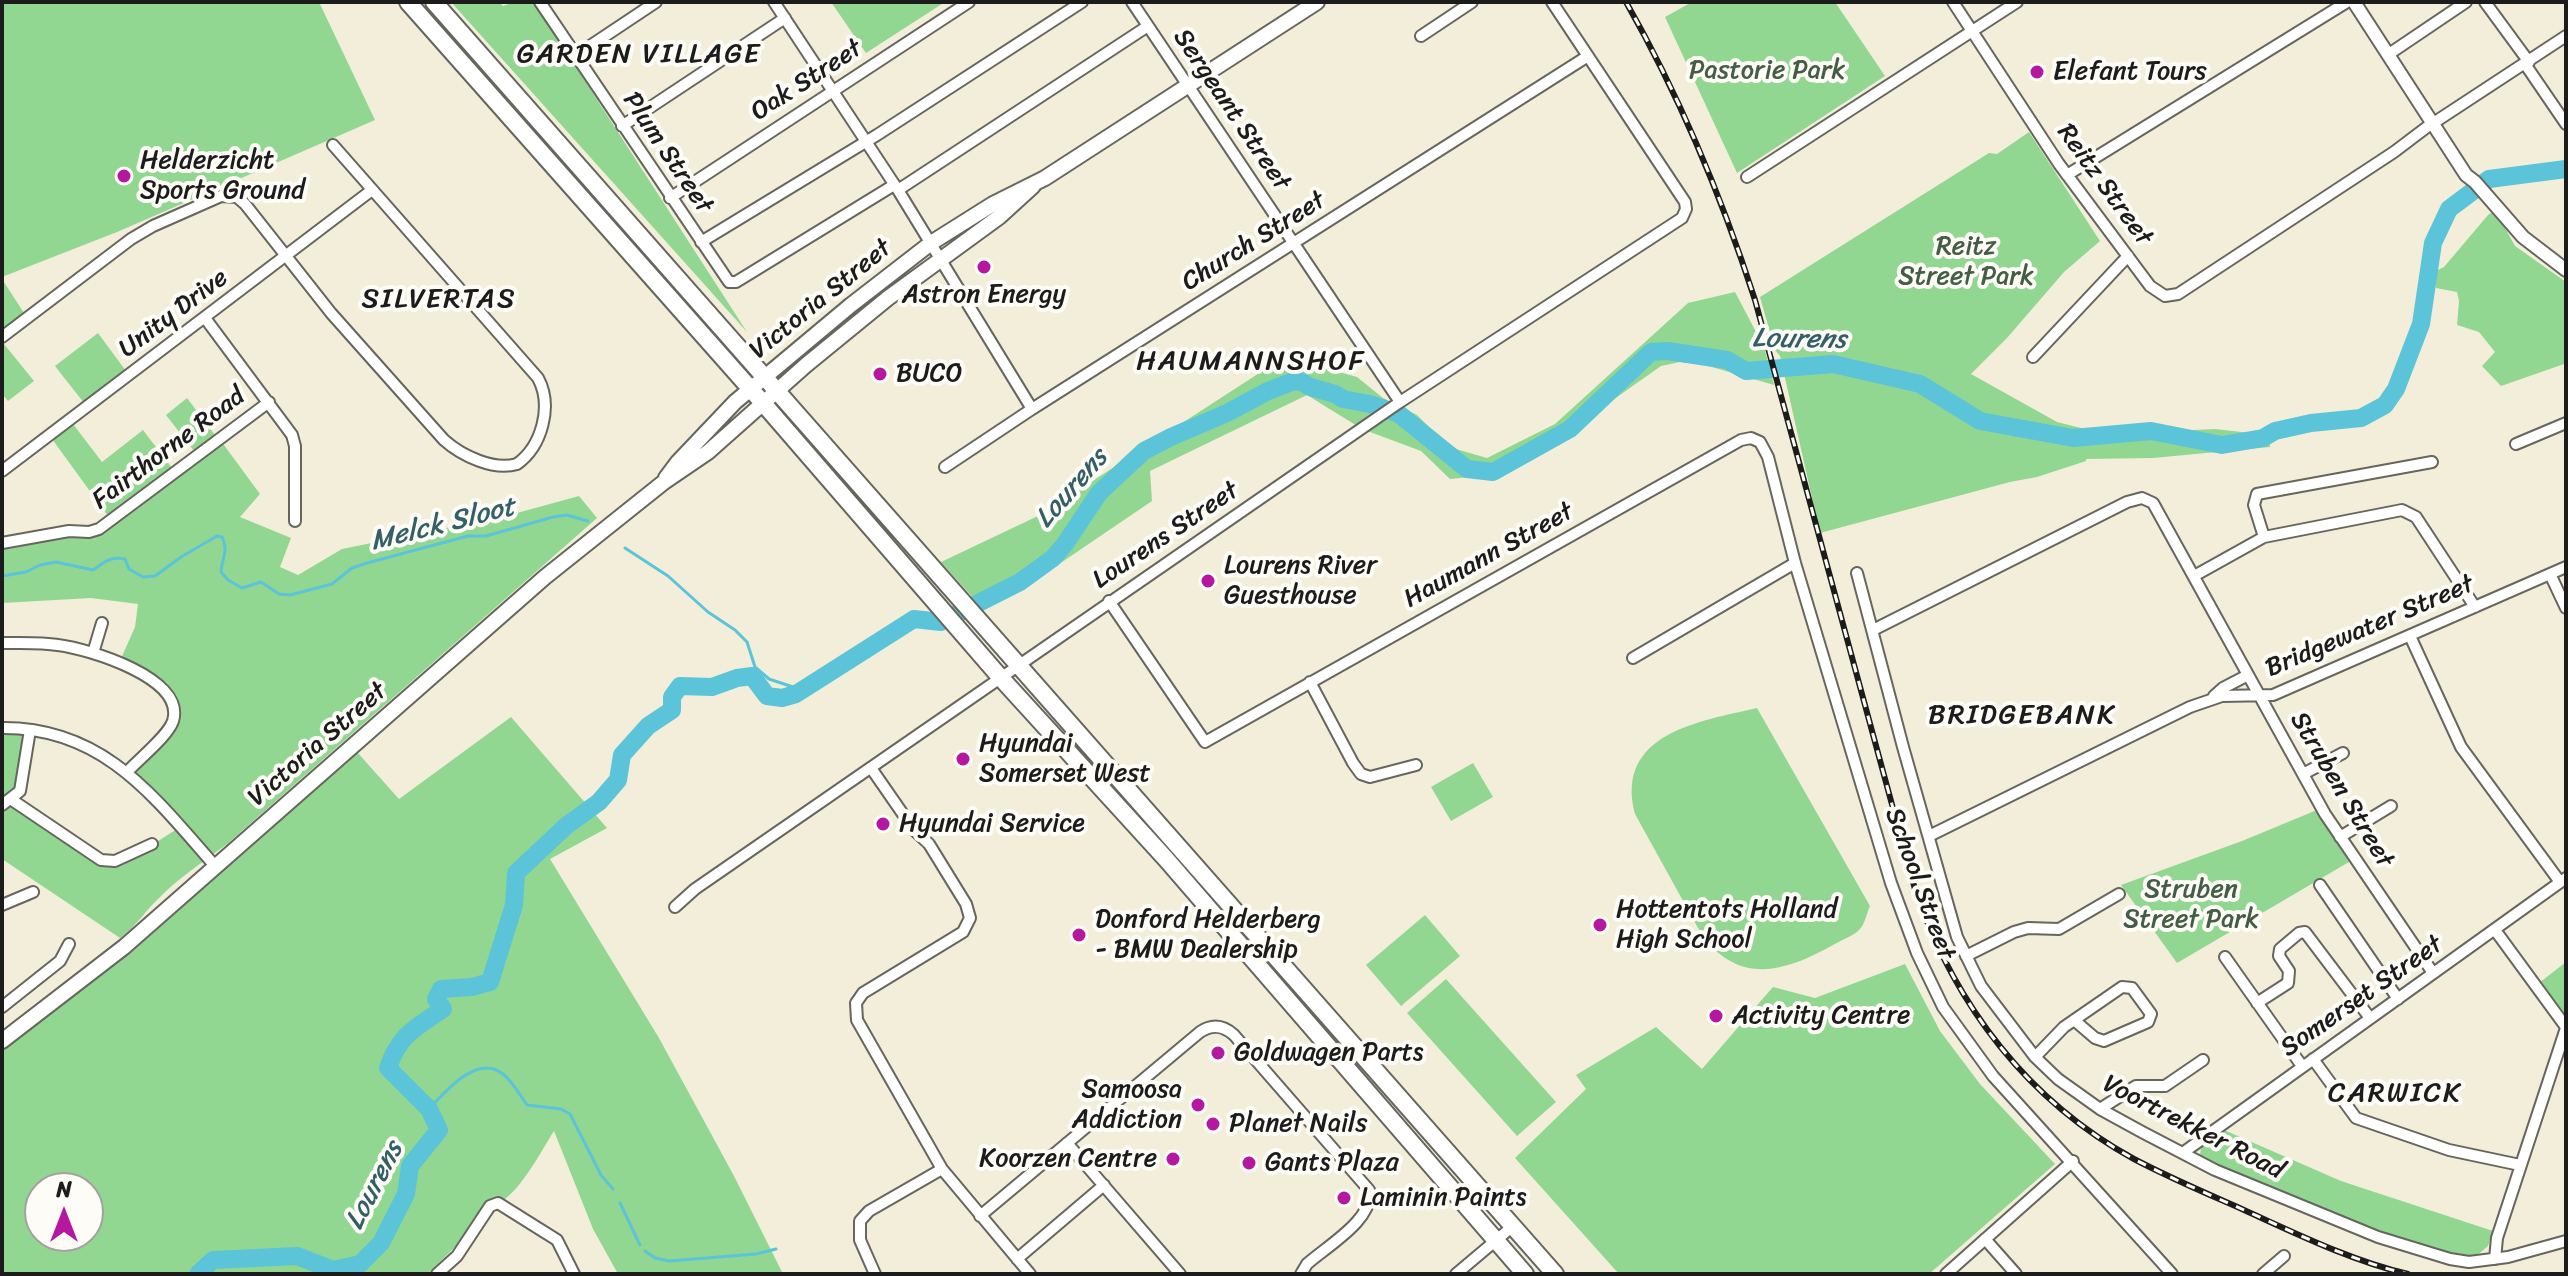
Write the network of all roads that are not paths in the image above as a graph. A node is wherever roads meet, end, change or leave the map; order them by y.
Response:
1 (408, 2) edge
2 (434, 2) edge
3 (540, 2) edge
4 (656, 2) edge
5 (774, 2) edge
6 (969, 2) edge
7 (1082, 2) edge
8 (1132, 2) edge
9 (1317, 2) edge
10 (1472, 2) edge
11 (1552, 2) edge
12 (1953, 2) edge
13 (2017, 2) edge
14 (2347, 2) edge
15 (2354, 2) edge
16 (2466, 2) edge
17 (2485, 2) edge
18 (785, 18) junction
19 (1148, 26) junction
20 (1972, 31) junction
21 (1421, 36) dead end
22 (2566, 36) edge
23 (2390, 55) junction
24 (575, 56) junction
25 (1588, 56) junction
26 (2527, 63) junction
27 (1188, 86) junction
28 (831, 91) junction
29 (2435, 122) junction
30 (2566, 124) edge
31 (622, 126) junction
32 (865, 142) junction
33 (333, 145) dead end
34 (2067, 175) junction
35 (1747, 177) dead end
36 (1033, 186) junction
37 (896, 187) junction
38 (372, 190) junction
39 (670, 198) junction
40 (701, 242) junction
41 (931, 243) junction
42 (1294, 243) junction
43 (2128, 256) junction
44 (285, 257) junction
45 (940, 259) junction
46 (2566, 270) edge
47 (205, 318) junction
48 (2, 337) edge
49 (2033, 357) dead end
50 (766, 377) junction
51 (751, 389) junction
52 (777, 390) junction
53 (269, 402) junction
54 (763, 403) junction
55 (1396, 405) junction
56 (1032, 409) junction
57 (2566, 423) edge
58 (1756, 439) joint
59 (2516, 444) dead end
60 (2432, 462) dead end
61 (945, 467) dead end
62 (2, 471) edge
63 (664, 482) junction
64 (295, 521) dead end
65 (2264, 537) junction
66 (2, 543) edge
67 (1795, 563) junction
68 (2566, 567) edge
69 (1857, 573) dead end
70 (2550, 574) junction
71 (2194, 576) junction
72 (1109, 601) junction
73 (2475, 607) junction
74 (2566, 608) edge
75 (102, 623) dead end
76 (1873, 630) junction
77 (2410, 636) junction
78 (2, 643) edge
79 (93, 653) junction
80 (1633, 658) dead end
81 (1019, 663) junction
82 (2248, 675) junction
83 (1000, 677) junction
84 (1310, 682) junction
85 (2260, 697) junction
86 (2213, 698) junction
87 (2, 728) edge
88 (30, 730) junction
89 (2343, 753) dead end
90 (1416, 765) dead end
91 (871, 768) junction
92 (127, 772) junction
93 (2303, 774) junction
94 (7, 802) edge
95 (2391, 806) dead end
96 (1929, 836) junction
97 (2340, 837) junction
98 (152, 844) dead end
99 (216, 867) junction
100 (2563, 880) edge
101 (2320, 885) dead end
102 (33, 892) dead end
103 (2119, 894) dead end
104 (2, 905) edge
105 (675, 907) dead end
106 (2495, 930) junction
107 (69, 944) dead end
108 (1966, 956) junction
109 (2225, 957) dead end
110 (2433, 973) junction
111 (2398, 999) junction
112 (2257, 1003) junction
113 (2, 1007) edge
114 (2370, 1018) junction
115 (2074, 1020) junction
116 (2566, 1027) edge
117 (2, 1041) edge
118 (2035, 1057) junction
119 (2313, 1059) junction
120 (2203, 1060) dead end
121 (2302, 1066) junction
122 (2100, 1109) junction
123 (1067, 1143) junction
124 (2184, 1152) junction
125 (2073, 1161) junction
126 (2520, 1165) junction
127 (942, 1169) junction
128 (1104, 1185) junction
129 (980, 1216) junction
130 (1513, 1226) junction
131 (1985, 1239) junction
132 (1497, 1240) junction
133 (2566, 1241) edge
134 (2284, 1256) dead end
135 (1017, 1259) junction
136 (2495, 1259) junction
137 (437, 1274) edge
138 (574, 1274) edge
139 (875, 1274) edge
140 (1030, 1274) edge
141 (1180, 1274) edge
142 (1301, 1274) edge
143 (1456, 1274) edge
144 (1525, 1274) edge
145 (1555, 1274) edge
146 (1946, 1274) edge
147 (2016, 1274) edge
148 (2172, 1274) edge
149 (2263, 1274) edge

1 - 51 highway
2 - 50 highway
3 - 24 street, Plum Street
4 - 24 street
5 - 18 street
6 - 28 street, Oak Street
7 - 32 street
8 - 19 street, Sergeant Street
9 - 27 main road, Victoria Street
10 - 21 street
11 - 25 street
12 - 20 street, Reitz Street
13 - 20 street
14 - 34 street
15 - 23 street
16 - 23 street
17 - 26 street
18 - 28 street
18 - 31 street
19 - 27 street, Sergeant Street
19 - 37 street
20 - 34 street, Reitz Street
20 - 35 street
22 - 26 street
23 - 29 street
24 - 31 street, Plum Street
25 - 42 street, Church Street
25 - 55 street, Lourens Street
26 - 29 street
26 - 30 street
27 - 36 main road, Victoria Street
27 - 42 street, Sergeant Street
28 - 32 street
28 - 39 street, Oak Street
29 - 43 street, Reitz Street
29 - 46 street
31 - 39 street, Plum Street
32 - 37 street
32 - 40 street
33 - 38 street
34 - 43 street, Reitz Street
36 - 41 main road, Victoria Street
36 - 45 main road, Victoria Street
37 - 40 street, Plum Street
37 - 41 street
38 - 44 street, Unity Drive
38 - 44 street
39 - 40 street, Plum Street
41 - 45 street
41 - 50 main road, Victoria Street
42 - 55 street, Sergeant Street
42 - 56 street, Church Street
43 - 49 street
44 - 47 street, Unity Drive
44 - 48 street
45 - 52 main road, Victoria Street
45 - 56 street
47 - 53 street
47 - 62 street, Unity Drive
50 - 51 main road, Victoria Street
50 - 52 highway
51 - 54 highway
51 - 63 main road, Victoria Street
52 - 54 main road, Victoria Street
52 - 81 highway
53 - 64 street
53 - 66 street, Fairthorne Road
54 - 63 main road, Victoria Street
54 - 83 highway
55 - 72 street, Lourens Street
56 - 61 street, Church Street
57 - 59 street
58 - 67 street, School Street
58 - 84 street, Haumann Street
60 - 65 street
63 - 99 main road, Victoria Street
65 - 71 street
65 - 73 street
67 - 80 street
67 - 125 street, School Street
68 - 70 street, Bridgewater Street
69 - 76 street, Voortrekker Road
70 - 73 street, Bridgewater Street
70 - 74 street
71 - 76 street, Struben Street
71 - 82 street, Struben Street
72 - 81 street, Lourens Street
72 - 84 street, Haumann Street
73 - 77 street, Bridgewater Street
75 - 79 street
76 - 96 street, Voortrekker Road
77 - 85 street, Bridgewater Street
77 - 100 street
78 - 79 street
79 - 92 street
81 - 83 street, Lourens Street
81 - 130 highway
82 - 85 street, Struben Street
82 - 86 street
83 - 91 street, Lourens Street
83 - 132 highway
84 - 90 street
85 - 86 street, Bridgewater Street
85 - 93 street, Struben Street
86 - 96 street, Bridgewater Street
87 - 88 street
88 - 92 street
88 - 94 street
89 - 93 street
91 - 105 street, Lourens Street
91 - 127 street
92 - 99 street
93 - 97 street, Struben Street
94 - 98 street
95 - 97 street
96 - 108 street, Voortrekker Road
97 - 110 street, Struben Street
99 - 117 main road, Victoria Street
100 - 106 street, Somerset Street
101 - 111 street
102 - 104 street
103 - 108 street
106 - 110 street, Somerset Street
106 - 116 street
107 - 113 street
108 - 118 street, Voortrekker Road
109 - 112 street
110 - 111 street, Somerset Street
111 - 114 street, Somerset Street
112 - 114 street
112 - 121 street
114 - 119 street, Somerset Street
115 - 115 street
115 - 118 street
116 - 126 street
118 - 122 street, Voortrekker Road
119 - 121 street, Somerset Street
119 - 126 street
120 - 122 street
121 - 124 street, Somerset Street
122 - 124 street, Voortrekker Road
123 - 128 street
123 - 129 street
123 - 142 street
124 - 136 street, Voortrekker Road
125 - 131 street
125 - 148 street, School Street
126 - 136 street
127 - 129 street
127 - 139 street
128 - 135 street
128 - 141 street
129 - 135 street
130 - 132 street
130 - 145 highway
131 - 146 street
131 - 147 street
132 - 143 street
132 - 144 highway
133 - 136 street, Voortrekker Road
134 - 149 street
135 - 140 street
137 - 138 street

